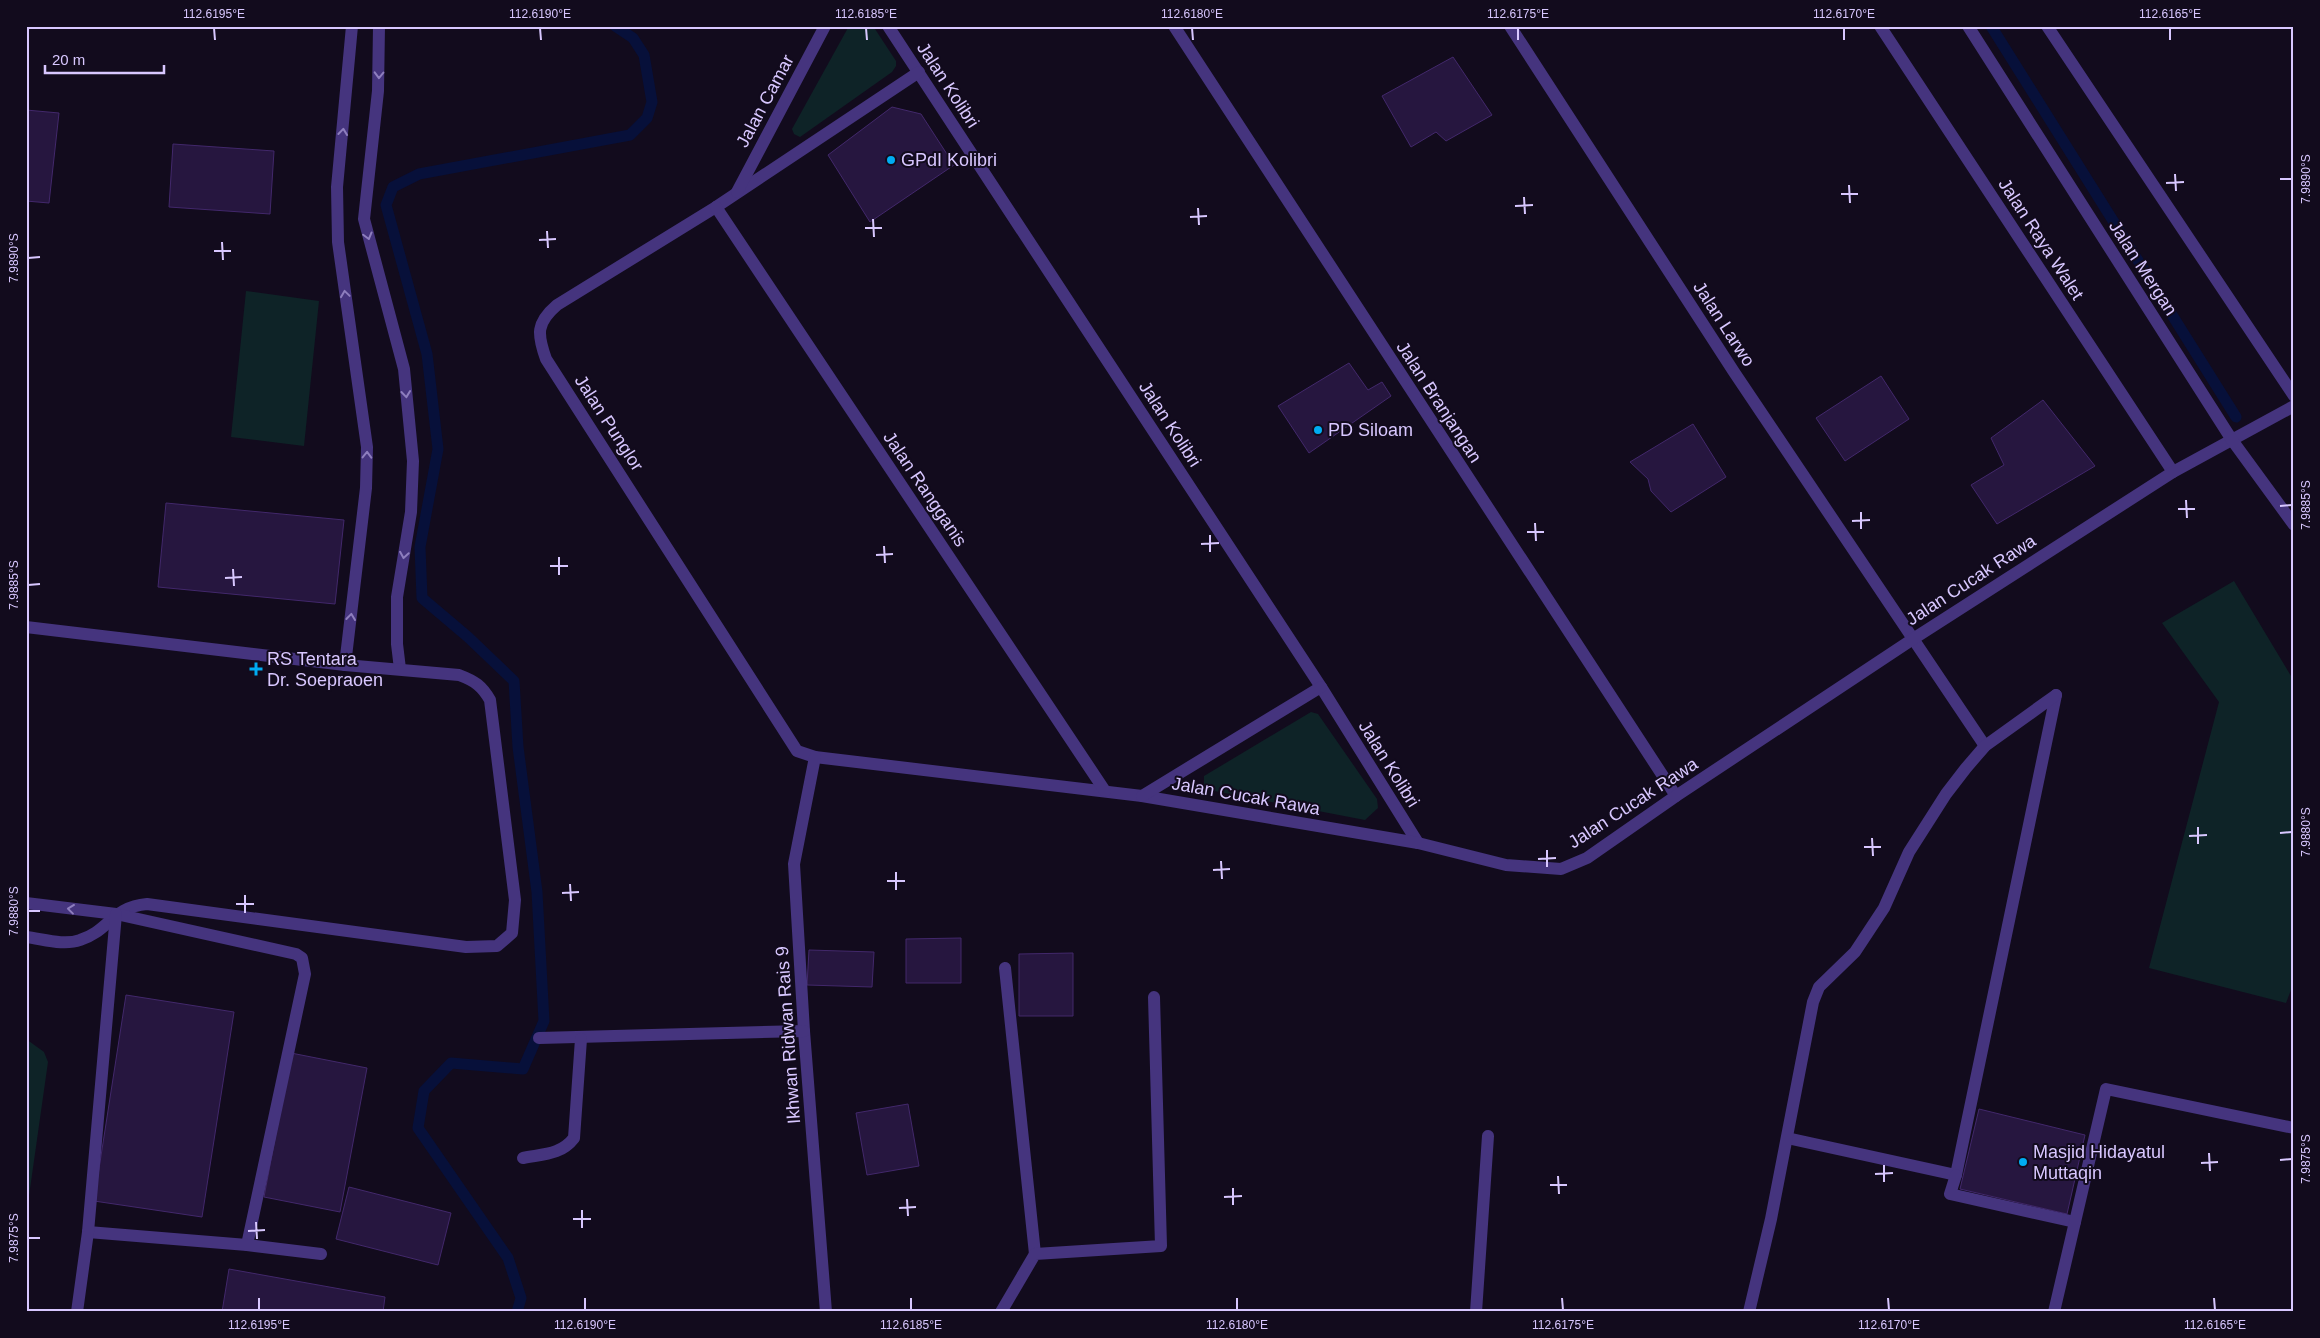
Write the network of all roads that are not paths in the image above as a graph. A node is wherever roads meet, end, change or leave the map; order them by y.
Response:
1 (352, 26) edge
2 (379, 26) edge
3 (888, 26) edge
4 (1174, 26) edge
5 (1510, 26) edge
6 (1880, 26) edge
7 (1968, 26) edge
8 (2047, 26) edge
9 (824, 27) edge
10 (919, 72) junction
11 (736, 192) junction
12 (716, 207) junction
13 (2294, 396) edge
14 (2294, 406) edge
15 (2232, 440) junction
16 (2173, 472) junction
17 (2294, 525) edge
18 (26, 627) edge
19 (1913, 639) junction
20 (345, 665) junction
21 (400, 669) junction
22 (1321, 687) junction
23 (776, 716) joint
24 (1985, 746) junction
25 (815, 757) junction
26 (1105, 792) junction
27 (1142, 796) junction
28 (1676, 796) junction
29 (1418, 843) junction
30 (26, 903) edge
31 (116, 914) junction
32 (26, 937) edge
33 (1005, 968) dead end
34 (1154, 997) dead end
35 (804, 1032) junction
36 (538, 1038) dead end
37 (581, 1039) junction
38 (2294, 1128) edge
39 (1488, 1136) dead end
40 (1787, 1138) junction
41 (523, 1158) dead end
42 (1956, 1175) junction
43 (2075, 1222) junction
44 (88, 1232) junction
45 (247, 1245) junction
46 (320, 1254) dead end
47 (1035, 1254) junction
48 (76, 1312) edge
49 (826, 1312) edge
50 (1001, 1312) edge
51 (1476, 1312) edge
52 (1749, 1312) edge
53 (2054, 1312) edge

20 -> 1 street
2 -> 21 street
3 - 10 street, Jalan Kolibri
4 - 28 street, Jalan Branjangan
5 - 19 street, Jalan Larwo
6 - 16 street, Jalan Raya Walet
7 - 15 street, Jalan Mergan
8 - 13 street
9 - 11 street, Jalan Camar
10 - 11 street, Jalan Punglor
10 - 22 street, Jalan Kolibri
11 - 12 street, Jalan Punglor
12 - 23 street, Jalan Punglor
12 - 26 street, Jalan Rangganis
14 - 15 street, Jalan Cucak Rawa
15 - 16 street, Jalan Cucak Rawa
15 - 17 street, Jalan Mergan
16 - 19 street, Jalan Cucak Rawa
18 - 20 street
19 - 24 street, Jalan Larwo
19 - 28 street, Jalan Cucak Rawa
20 - 21 street
21 - 31 street
22 - 27 street
22 - 29 street, Jalan Kolibri
23 - 25 street, Jalan Cucak Rawa
24 - 40 street
24 - 42 street
25 - 26 street, Jalan Cucak Rawa
25 - 35 street, Ikhwan Ridwan Rais 9
26 - 27 street, Jalan Cucak Rawa
27 - 29 street, Jalan Cucak Rawa
28 - 29 street, Jalan Cucak Rawa
31 -> 30 street
31 - 32 street
31 - 44 street
31 - 45 street
33 - 47 street
34 - 47 street
35 - 37 street
35 - 49 street, Ikhwan Ridwan Rais 9
36 - 37 street
37 - 41 street
38 - 43 street
39 - 51 street
40 - 42 street
40 - 52 street
42 - 43 street
43 - 53 street
44 - 45 street
44 - 48 street
45 - 46 street
47 - 50 street

